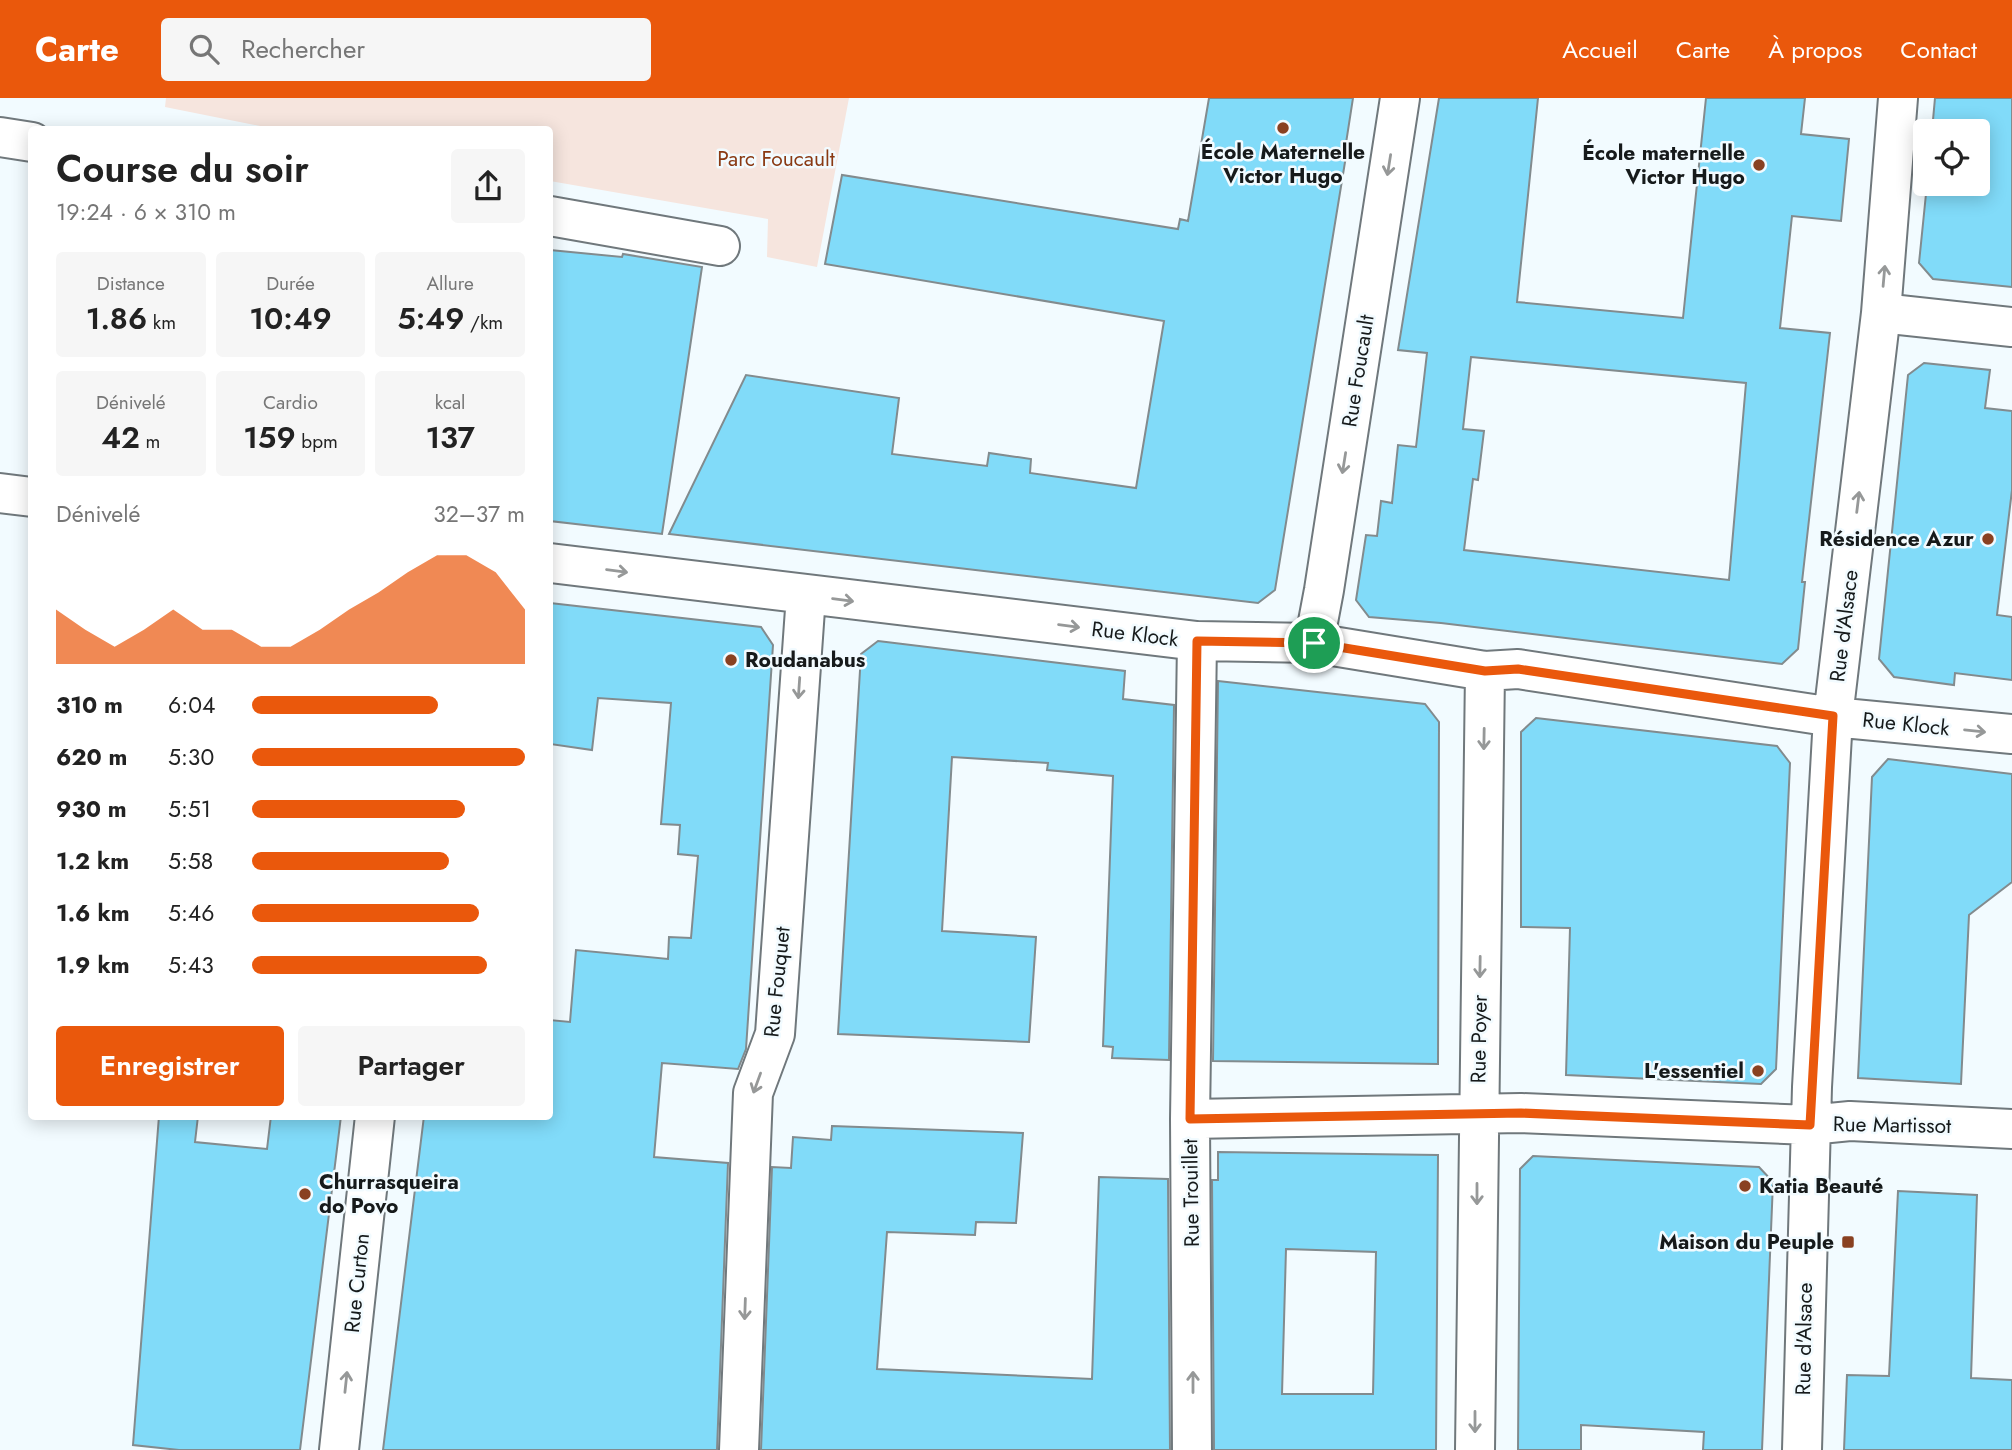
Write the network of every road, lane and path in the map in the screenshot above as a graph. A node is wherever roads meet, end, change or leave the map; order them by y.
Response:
1 (1400, 98) edge
2 (1898, 98) edge
3 (0, 137) edge
4 (28, 141) edge
5 (553, 217) edge
6 (720, 246) dead end
7 (1881, 313) junction
8 (2012, 327) edge
9 (0, 493) edge
10 (28, 496) edge
11 (553, 563) edge
12 (806, 595) junction
13 (1197, 641) junction
14 (1314, 643) junction
15 (1485, 671) junction
16 (1833, 716) junction
17 (2012, 734) edge
18 (1478, 1114) junction
19 (1190, 1119) junction
20 (375, 1120) edge
21 (1810, 1125) junction
22 (2012, 1129) edge
23 (339, 1450) edge
24 (739, 1450) edge
25 (1192, 1450) edge
26 (1475, 1450) edge
27 (1802, 1450) edge

1 -> 14 street, Rue Foucault
7 -> 2 street, Rue d'Alsace
3 - 4 street
5 - 6 street
7 - 8 street
16 -> 7 street, Rue d'Alsace
9 - 10 street
11 -> 12 street, Rue Klock
12 -> 13 street, Rue Klock
12 -> 24 street, Rue Fouquet
13 - 14 street, Rue Klock
13 - 19 street, Rue Trouillet
14 - 15 street, Rue Klock
15 - 16 street, Rue Klock
15 -> 18 street, Rue Poyer
16 -> 17 street, Rue Klock
16 - 21 street, Rue d'Alsace
18 - 19 street, Rue Martissot
18 - 21 street, Rue Martissot
18 -> 26 street, Rue Poyer
25 -> 19 street, Rue Trouillet
23 -> 20 street, Rue Curton
21 - 22 street, Rue Martissot
21 - 27 street, Rue d'Alsace

